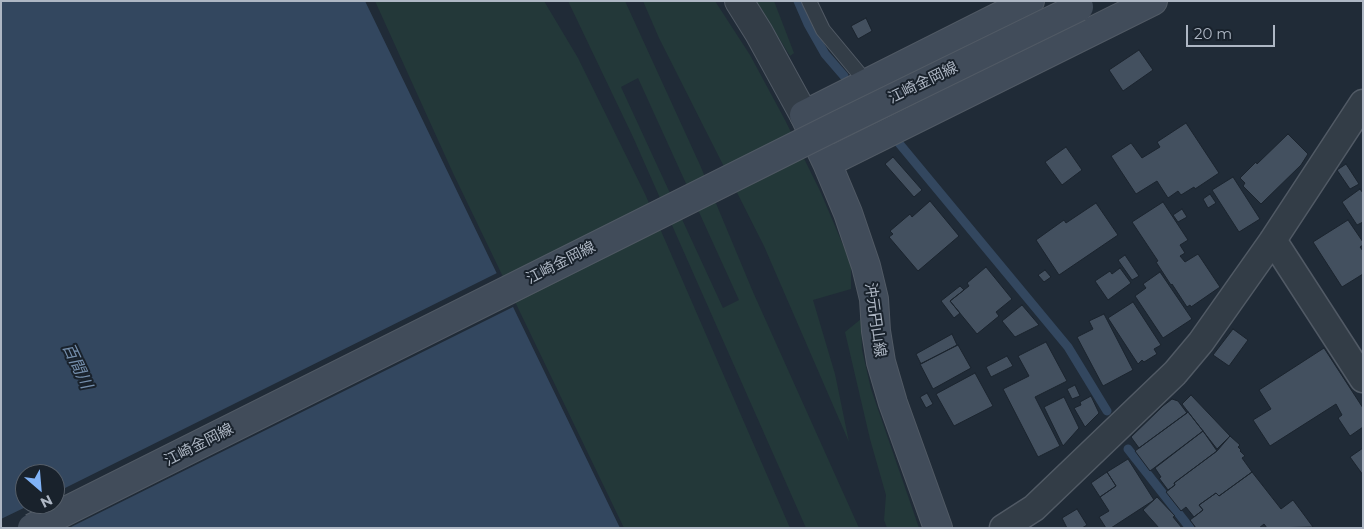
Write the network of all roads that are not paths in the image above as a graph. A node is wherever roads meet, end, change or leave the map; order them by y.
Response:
1 (739, 1) edge
2 (809, 1) edge
3 (1030, 1) edge
4 (1153, 1) edge
5 (1085, 4) edge
6 (867, 83) junction
7 (1363, 103) edge
8 (804, 115) junction
9 (827, 163) junction
10 (1272, 240) junction
11 (1363, 379) edge
12 (32, 528) edge
13 (938, 528) edge
14 (1003, 528) edge

1 - 8 street
2 - 6 lane
3 - 6 main road
4 - 9 main road
5 - 12 main road, 江崎金岡線, bridge
6 - 8 main road
7 - 10 street
8 - 9 main road, 沖元円山線
9 - 13 main road, 沖元円山線
10 - 11 street
10 - 14 street

